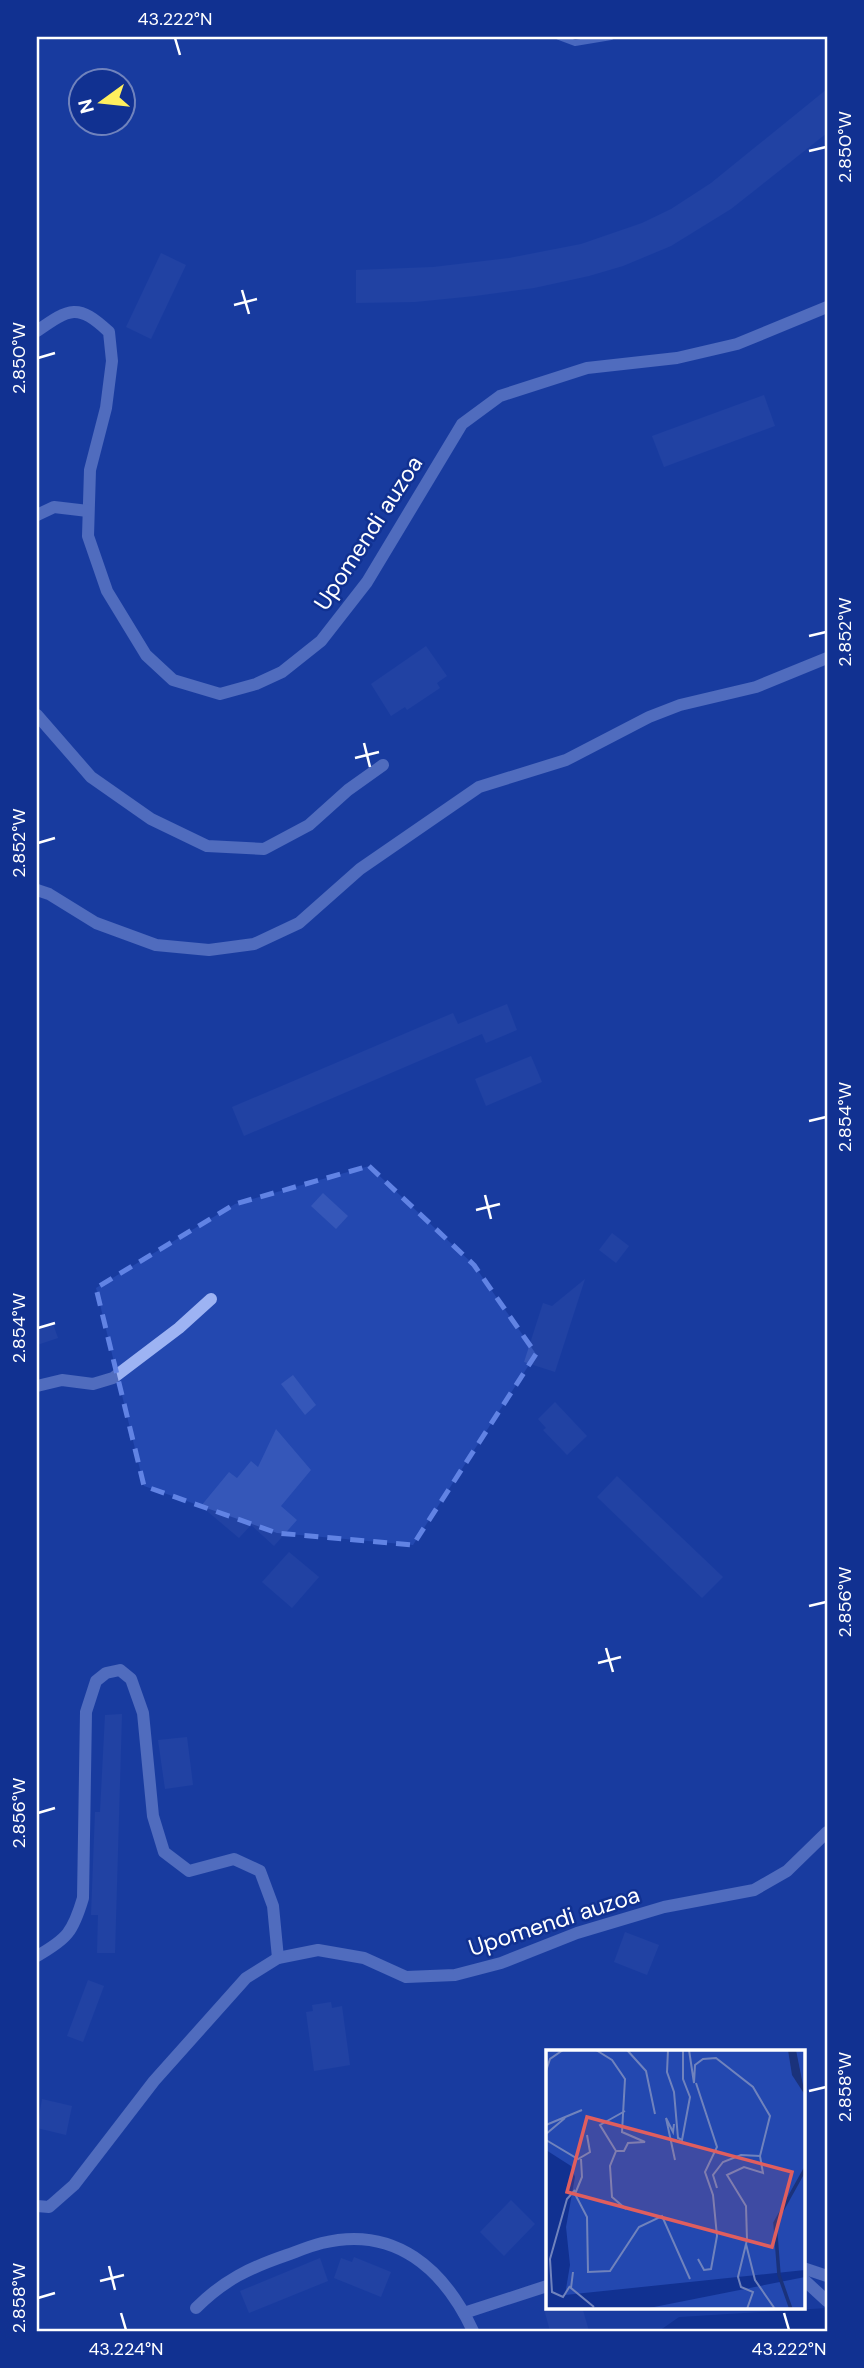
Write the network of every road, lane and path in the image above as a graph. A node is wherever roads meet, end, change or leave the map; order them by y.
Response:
1 (827, 307) edge
2 (37, 331) edge
3 (88, 511) junction
4 (37, 515) edge
5 (827, 658) edge
6 (37, 715) edge
7 (383, 765) dead end
8 (37, 890) edge
9 (211, 1299) dead end
10 (37, 1386) edge
11 (827, 1832) edge
12 (37, 1956) edge
13 (278, 1958) junction
14 (37, 2206) edge
15 (804, 2268) edge
16 (827, 2276) edge
17 (804, 2280) edge
18 (546, 2286) edge
19 (827, 2301) edge
20 (196, 2308) dead end
21 (464, 2313) junction
22 (473, 2331) edge

1 - 3 lane, Upomendi auzoa
2 - 3 lane, Upomendi auzoa
3 - 4 lane
5 - 8 lane
6 - 7 lane
9 - 10 lane
11 - 13 lane, Upomendi auzoa
12 - 13 lane
13 - 14 lane, Upomendi auzoa
15 - 16 lane
17 - 19 lane
18 - 21 lane
20 - 21 lane
21 - 22 lane

